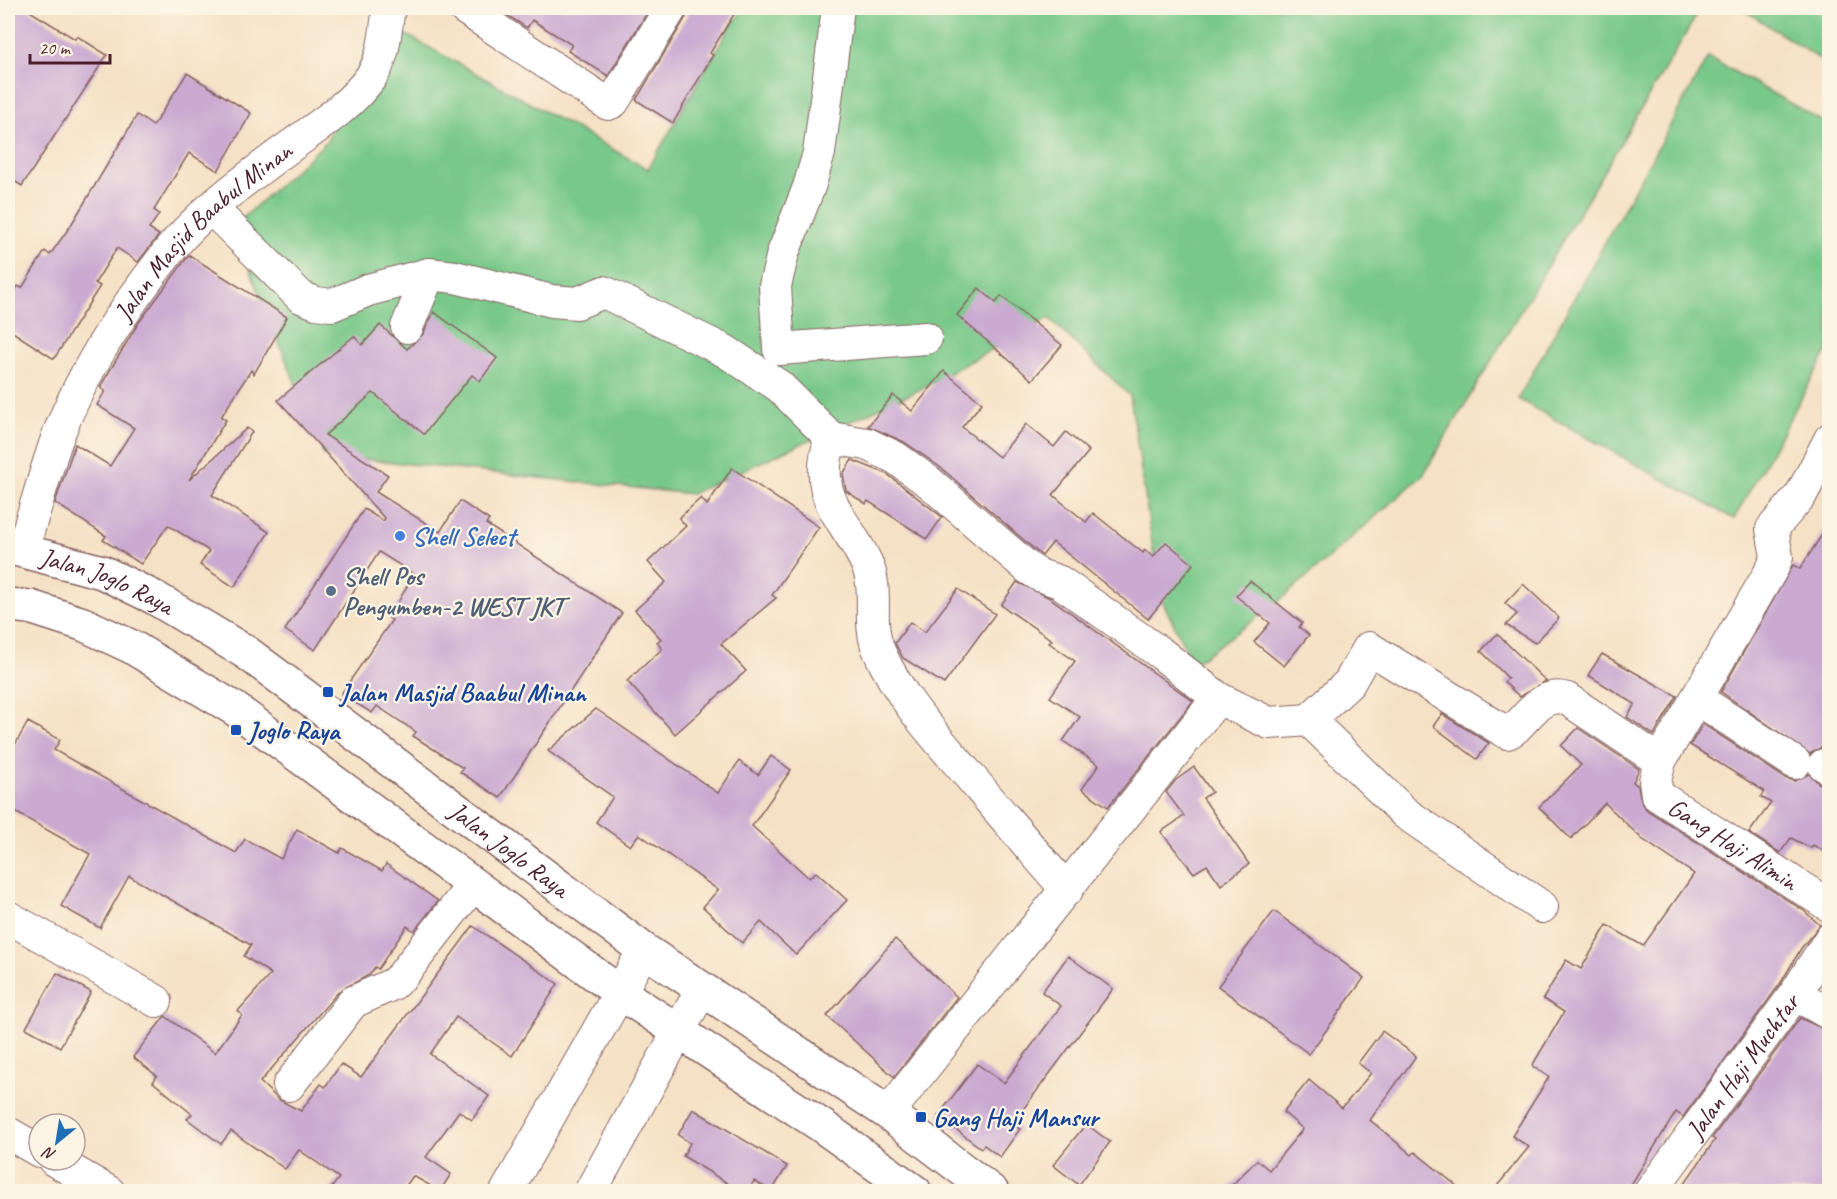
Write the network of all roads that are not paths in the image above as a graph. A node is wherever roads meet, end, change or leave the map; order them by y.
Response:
1 (389, 8) edge
2 (465, 8) edge
3 (671, 8) edge
4 (838, 8) edge
5 (212, 209) junction
6 (429, 274) junction
7 (407, 327) dead end
8 (926, 338) dead end
9 (779, 348) junction
10 (779, 386) junction
11 (831, 438) junction
12 (1830, 440) edge
13 (15, 549) edge
14 (8, 605) edge
15 (1218, 698) junction
16 (1698, 699) junction
17 (1309, 720) junction
18 (1660, 761) junction
19 (1816, 765) edge
20 (473, 885) junction
21 (1067, 890) junction
22 (1830, 906) edge
23 (1542, 907) dead end
24 (8, 917) edge
25 (1830, 939) edge
26 (644, 951) junction
27 (701, 991) junction
28 (619, 992) junction
29 (1796, 994) junction
30 (156, 1001) dead end
31 (1830, 1014) edge
32 (680, 1032) junction
33 (289, 1085) dead end
34 (888, 1113) junction
35 (8, 1134) edge
36 (27, 1144) edge
37 (75, 1172) edge
38 (109, 1191) edge
39 (506, 1191) edge
40 (590, 1191) edge
41 (915, 1191) edge
42 (992, 1191) edge
43 (1650, 1191) edge

1 - 5 street, Jalan Masjid Baabul Minan
2 - 3 street
4 - 9 street
5 - 6 street
5 - 13 street, Jalan Masjid Baabul Minan
6 - 7 street
6 - 10 street
8 - 9 street
9 - 10 street
10 - 11 street
11 - 15 street
11 - 21 street
12 - 16 street
13 - 26 main road, Jalan Joglo Raya
14 - 20 main road, Jalan Joglo Raya
15 - 17 street
15 - 21 street
16 - 18 street
16 - 19 street
17 - 18 street, Gang Haji Alimin
17 - 23 street
18 - 22 street, Gang Haji Alimin
20 - 28 main road, Jalan Joglo Raya
20 - 33 street
21 - 34 street
24 - 30 street
25 - 29 street, Jalan Haji Muchtar
26 - 27 main road, Jalan Joglo Raya
26 - 28 street
27 - 32 street
27 - 34 main road, Jalan Joglo Raya
28 - 32 main road, Jalan Joglo Raya
28 - 39 street
29 - 31 street
29 - 43 street, Jalan Haji Muchtar
32 - 40 street
32 - 41 main road, Jalan Joglo Raya
34 - 42 main road, Jalan Joglo Raya
35 - 36 street
37 - 38 street

